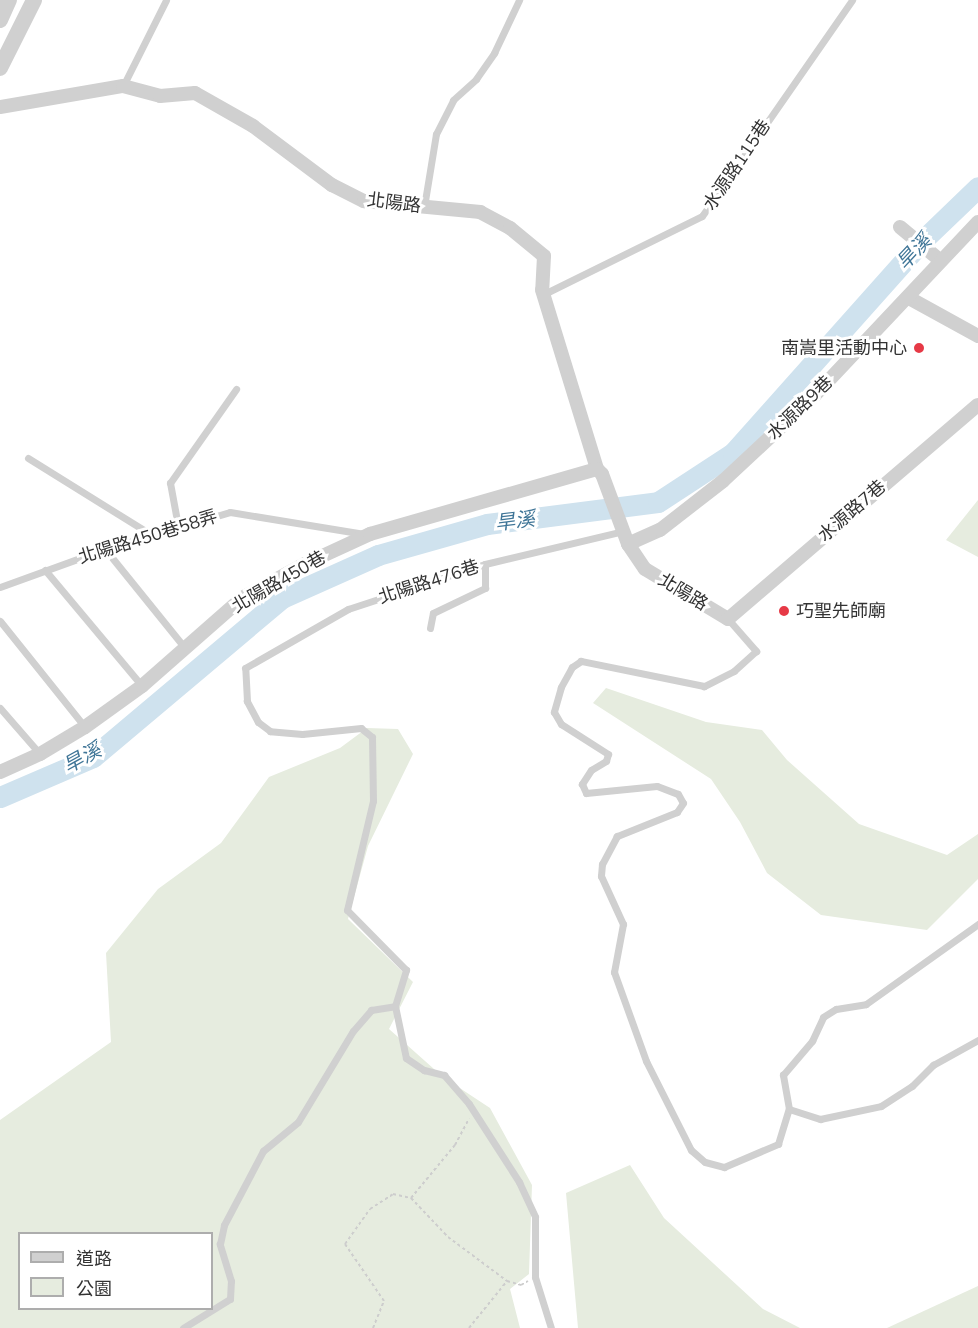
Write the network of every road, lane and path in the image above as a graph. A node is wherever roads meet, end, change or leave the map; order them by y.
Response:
1 (9, 0) edge
2 (34, 0) edge
3 (166, 0) edge
4 (519, 0) edge
5 (852, 0) edge
6 (0, 20) edge
7 (0, 68) edge
8 (123, 86) junction
9 (0, 107) edge
10 (424, 207) junction
11 (978, 222) edge
12 (900, 226) dead end
13 (941, 261) junction
14 (544, 294) junction
15 (909, 298) junction
16 (978, 336) edge
17 (236, 389) dead end
18 (978, 405) edge
19 (28, 458) dead end
20 (599, 472) junction
21 (177, 526) junction
22 (150, 534) junction
23 (370, 534) junction
24 (626, 538) junction
25 (105, 549) junction
26 (485, 564) junction
27 (45, 570) junction
28 (0, 587) edge
29 (728, 619) junction
30 (0, 621) edge
31 (430, 628) dead end
32 (184, 647) junction
33 (142, 686) junction
34 (0, 708) edge
35 (85, 727) junction
36 (40, 754) junction
37 (0, 772) edge
38 (978, 924) edge
39 (395, 1006) junction
40 (978, 1040) edge
41 (789, 1109) junction
42 (473, 1111) junction
43 (411, 1198) junction
44 (535, 1277) junction
45 (507, 1281) junction
46 (213, 1309) edge
47 (212, 1310) edge
48 (183, 1328) edge
49 (373, 1328) edge
50 (469, 1328) edge
51 (551, 1328) edge

1 - 6 street
2 - 7 street
3 - 8 lane
4 - 10 lane
5 - 14 lane, 水源路115巷
8 - 9 street, 北陽路
8 - 10 street, 北陽路
10 - 14 street, 北陽路
11 - 13 street, 水源路9巷
12 - 13 street
13 - 15 street, 水源路9巷
14 - 20 street, 北陽路
15 - 16 street
15 - 24 street, 水源路9巷
17 - 21 lane
18 - 29 street, 水源路7巷
19 - 22 lane
20 - 23 street, 北陽路450巷
20 - 24 street, 北陽路
21 - 22 lane, 北陽路450巷58弄
21 - 23 lane, 北陽路450巷58弄
22 - 25 lane, 北陽路450巷58弄
23 - 32 street, 北陽路450巷
24 - 26 lane, 北陽路476巷
24 - 29 street, 北陽路
25 - 27 lane, 北陽路450巷58弄
25 - 32 lane
26 - 31 lane
26 - 39 lane, 北陽路476巷
27 - 28 lane, 北陽路450巷58弄
27 - 33 lane
29 - 41 lane
30 - 35 lane
32 - 33 street, 北陽路450巷
33 - 35 street, 北陽路450巷
34 - 36 lane
35 - 36 street, 北陽路450巷
36 - 37 street, 北陽路450巷
38 - 41 lane
39 - 42 lane
39 - 46 lane
40 - 41 lane
42 - 43 path
42 - 44 lane
43 - 45 path
43 - 49 path
44 - 45 path
44 - 51 lane
45 - 50 path
47 - 48 lane

